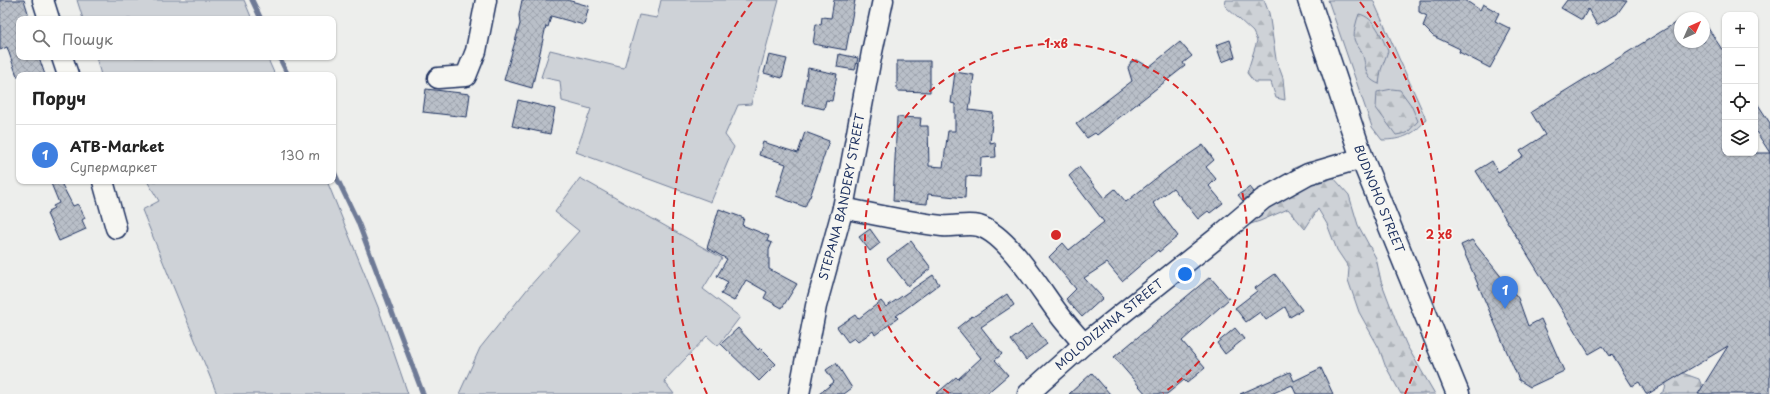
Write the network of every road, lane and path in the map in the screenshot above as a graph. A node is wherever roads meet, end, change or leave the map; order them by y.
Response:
1 (43, 0) edge
2 (486, 0) edge
3 (883, 0) edge
4 (1309, 0) edge
5 (48, 16) edge
6 (63, 60) edge
7 (67, 72) edge
8 (438, 78) dead end
9 (1362, 158) junction
10 (104, 184) edge
11 (843, 208) junction
12 (116, 228) dead end
13 (1084, 344) junction
14 (799, 394) edge
15 (1028, 394) edge
16 (1458, 394) edge

1 - 5 street
2 - 8 street
3 - 11 street, STEPANA BANDERY STREET
4 - 9 highway, BUDNOHO STREET
6 - 7 street
9 - 13 street, MOLODIZHNA STREET
9 - 16 highway, BUDNOHO STREET
10 - 12 street
11 - 13 street
11 - 14 street, STEPANA BANDERY STREET
13 - 15 street, MOLODIZHNA STREET

